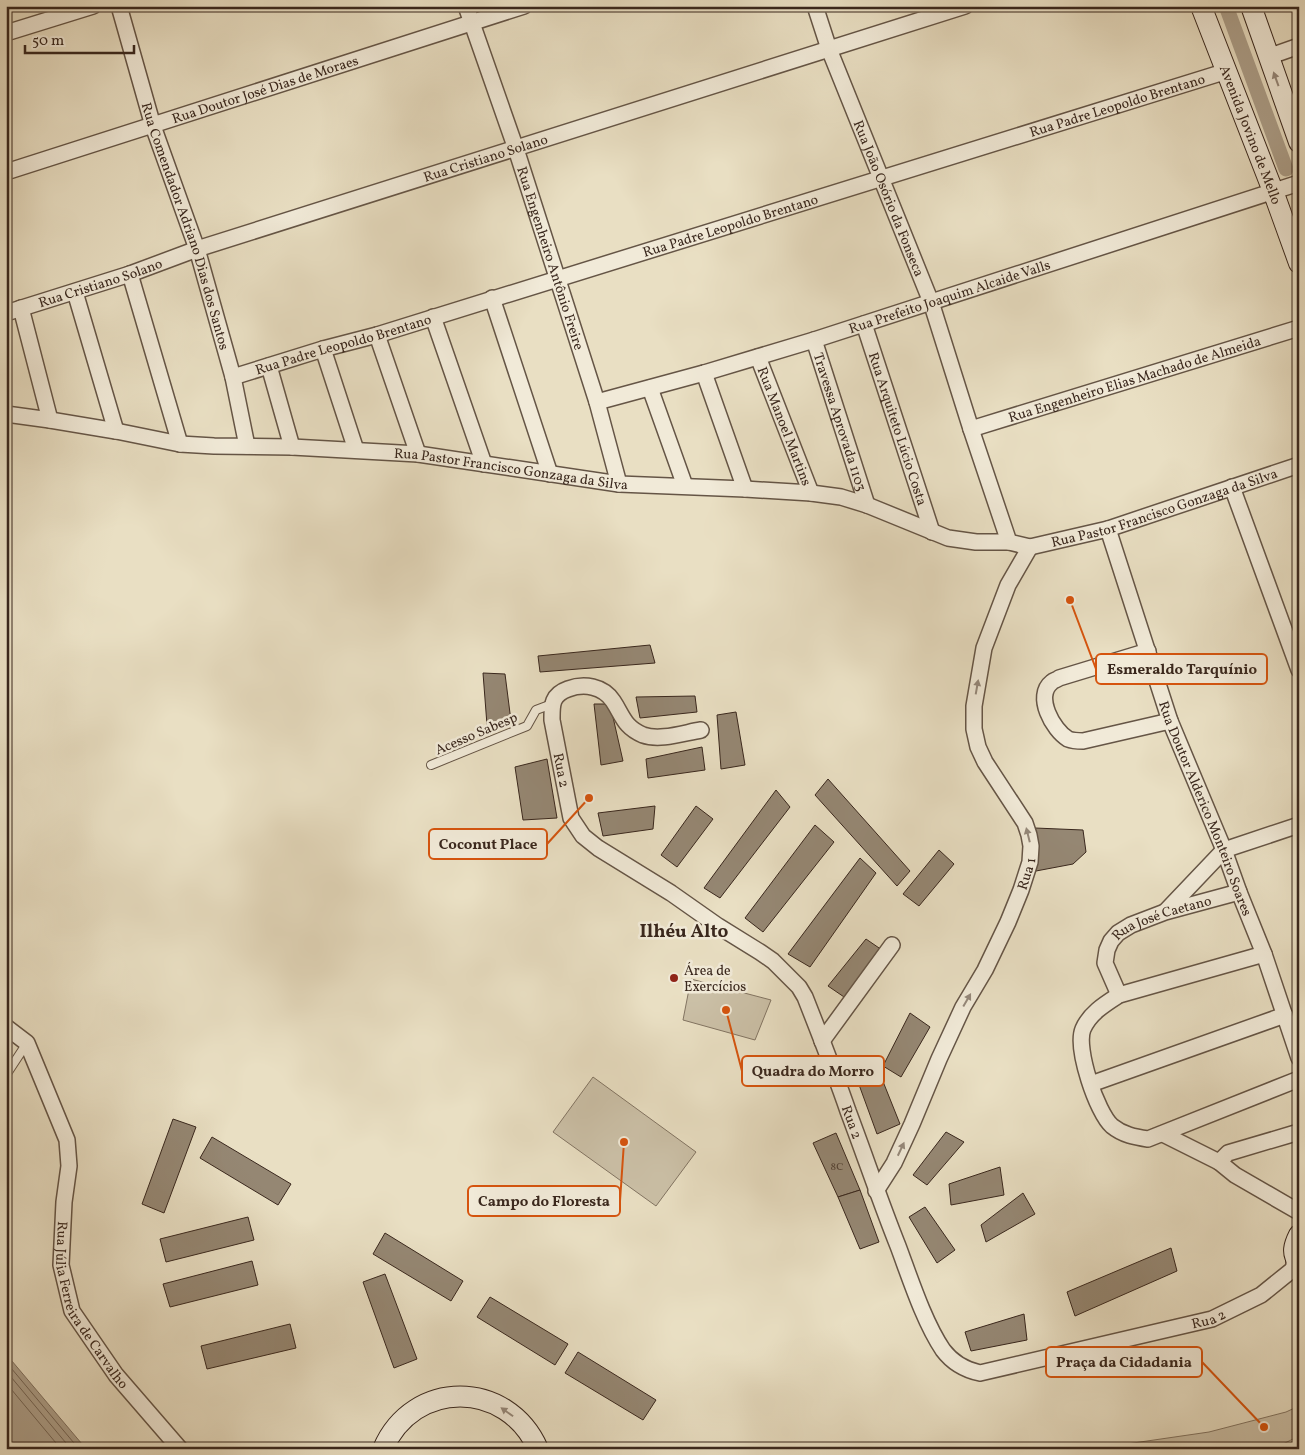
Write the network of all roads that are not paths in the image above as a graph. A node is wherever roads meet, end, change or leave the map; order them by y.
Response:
1 (93, 6) edge
2 (119, 6) edge
3 (466, 6) edge
4 (524, 6) edge
5 (815, 6) edge
6 (965, 6) edge
7 (1201, 6) edge
8 (1251, 6) edge
9 (472, 24) junction
10 (6, 33) edge
11 (1299, 46) edge
12 (829, 49) junction
13 (1268, 57) junction
14 (1227, 71) junction
15 (153, 126) junction
16 (1299, 142) edge
17 (516, 149) junction
18 (6, 172) edge
19 (882, 178) junction
20 (1299, 183) edge
21 (1273, 191) junction
22 (197, 250) junction
23 (1299, 263) edge
24 (130, 274) junction
25 (558, 279) junction
26 (75, 292) junction
27 (492, 298) junction
28 (931, 302) junction
29 (21, 308) junction
30 (6, 313) edge
31 (434, 316) junction
32 (864, 324) junction
33 (1299, 328) edge
34 (377, 335) junction
35 (814, 340) junction
36 (323, 349) junction
37 (758, 357) junction
38 (269, 366) junction
39 (704, 373) junction
40 (232, 377) junction
41 (650, 388) junction
42 (597, 402) junction
43 (6, 414) edge
44 (50, 420) junction
45 (971, 430) junction
46 (116, 431) junction
47 (180, 444) junction
48 (248, 446) junction
49 (292, 447) junction
50 (356, 450) junction
51 (418, 454) junction
52 (484, 464) junction
53 (1299, 466) edge
54 (550, 474) junction
55 (619, 484) junction
56 (685, 486) junction
57 (1232, 487) junction
58 (745, 489) junction
59 (811, 493) junction
60 (868, 505) junction
61 (1108, 529) junction
62 (932, 532) junction
63 (1009, 542) junction
64 (1030, 547) junction
65 (1148, 651) junction
66 (1299, 670) edge
67 (552, 704) junction
68 (1170, 721) junction
69 (701, 730) dead end
70 (430, 765) dead end
71 (1299, 825) edge
72 (1224, 850) junction
73 (1238, 892) junction
74 (1165, 912) junction
75 (892, 945) dead end
76 (1264, 954) junction
77 (1119, 995) junction
78 (1285, 1015) junction
79 (6, 1027) edge
80 (822, 1041) junction
81 (27, 1044) junction
82 (1299, 1058) edge
83 (6, 1075) edge
84 (1299, 1079) edge
85 (1091, 1084) junction
86 (1299, 1132) edge
87 (1163, 1134) junction
88 (1219, 1162) junction
89 (876, 1191) junction
90 (1299, 1212) edge
91 (1299, 1235) edge
92 (1297, 1260) edge
93 (533, 1441) edge
94 (380, 1445) edge
95 (180, 1449) edge
96 (555, 1449) edge

1 - 10 street
2 - 15 street, Rua Comendador Adriano Dias dos Santos
3 - 9 street, Rua Engenheiro Antônio Freire
4 - 9 street, Rua Doutor José Dias de Moraes
5 - 12 street, Rua João Osório da Fonseca
6 - 12 street, Rua Cristiano Solano
7 - 14 main road, Avenida Jovino de Mello
8 - 13 main road
9 - 15 street, Rua Doutor José Dias de Moraes
9 - 17 street, Rua Engenheiro Antônio Freire
11 - 13 street
12 - 17 street, Rua Cristiano Solano
12 - 19 street, Rua João Osório da Fonseca
16 -> 13 main road
14 - 19 street, Rua Padre Leopoldo Brentano
14 - 21 main road, Avenida Jovino de Mello
15 - 18 street, Rua Doutor José Dias de Moraes
15 - 22 street, Rua Comendador Adriano Dias dos Santos
17 - 22 street, Rua Cristiano Solano
17 - 25 street, Rua Engenheiro Antônio Freire
19 - 25 street, Rua Padre Leopoldo Brentano
19 - 28 street, Rua João Osório da Fonseca
20 - 21 street, Rua Prefeito Joaquim Alcaide Valls
21 - 23 main road, Avenida Jovino de Mello
21 - 28 street, Rua Prefeito Joaquim Alcaide Valls
22 - 24 street, Rua Cristiano Solano
22 - 40 street, Rua Comendador Adriano Dias dos Santos
24 - 26 street, Rua Cristiano Solano
24 - 47 street
25 - 27 street, Rua Padre Leopoldo Brentano
25 - 42 street, Rua Engenheiro Antônio Freire
26 - 29 street, Rua Cristiano Solano
26 - 46 street
27 - 31 street, Rua Padre Leopoldo Brentano
27 - 54 street
28 - 32 street, Rua Prefeito Joaquim Alcaide Valls
28 - 45 street, Rua João Osório da Fonseca
29 - 30 street, Rua Cristiano Solano
29 - 44 street
31 - 34 street, Rua Padre Leopoldo Brentano
31 - 52 street
32 - 35 street, Rua Prefeito Joaquim Alcaide Valls
32 - 62 street, Rua Arquiteto Lúcio Costa
33 - 45 street, Rua Engenheiro Elias Machado de Almeida
34 - 36 street, Rua Padre Leopoldo Brentano
34 - 51 street
35 - 37 street, Rua Prefeito Joaquim Alcaide Valls
35 - 60 street, Travessa Aprovada 1103
36 - 38 street, Rua Padre Leopoldo Brentano
36 - 50 street
37 - 39 street, Rua Prefeito Joaquim Alcaide Valls
37 - 59 street, Rua Manoel Martins
38 - 40 street, Rua Padre Leopoldo Brentano
38 - 49 street
39 - 41 street, Rua Prefeito Joaquim Alcaide Valls
39 - 58 street
40 - 48 street, Rua Comendador Adriano Dias dos Santos
41 - 42 street, Rua Prefeito Joaquim Alcaide Valls
41 - 56 street
42 - 55 street, Rua Engenheiro Antônio Freire
43 - 44 street, Rua Pastor Francisco Gonzaga da Silva
44 - 46 street, Rua Pastor Francisco Gonzaga da Silva
45 - 63 street, Rua João Osório da Fonseca
46 - 47 street, Rua Pastor Francisco Gonzaga da Silva
47 - 48 street, Rua Pastor Francisco Gonzaga da Silva
48 - 49 street, Rua Pastor Francisco Gonzaga da Silva
49 - 50 street, Rua Pastor Francisco Gonzaga da Silva
50 - 51 street, Rua Pastor Francisco Gonzaga da Silva
51 - 52 street, Rua Pastor Francisco Gonzaga da Silva
52 - 54 street, Rua Pastor Francisco Gonzaga da Silva
53 - 57 street, Rua Pastor Francisco Gonzaga da Silva
54 - 55 street, Rua Pastor Francisco Gonzaga da Silva
55 - 56 street, Rua Pastor Francisco Gonzaga da Silva
56 - 58 street, Rua Pastor Francisco Gonzaga da Silva
57 - 61 street, Rua Pastor Francisco Gonzaga da Silva
57 - 66 street
58 - 59 street, Rua Pastor Francisco Gonzaga da Silva
59 - 60 street, Rua Pastor Francisco Gonzaga da Silva
60 - 62 street, Rua Pastor Francisco Gonzaga da Silva
61 - 64 street, Rua Pastor Francisco Gonzaga da Silva
61 - 65 street, Rua Doutor Alderico Monteiro Soares
62 - 63 street, Rua Pastor Francisco Gonzaga da Silva
63 - 64 street
89 -> 64 street, Rua 1
65 - 68 street, Rua Doutor Alderico Monteiro Soares
65 - 68 street
67 - 69 street
67 - 70 lane, Acesso Sabesp
67 - 80 street, Rua 2
68 - 72 street, Rua Doutor Alderico Monteiro Soares
71 - 72 street
72 - 73 street, Rua Doutor Alderico Monteiro Soares
72 - 74 street
73 - 74 street, Rua José Caetano
73 - 76 street, Rua Doutor Alderico Monteiro Soares
74 - 77 street, Rua José Caetano
75 - 80 street
76 - 77 street
76 - 78 street, Rua Doutor Alderico Monteiro Soares
77 - 85 street
78 - 82 street, Rua Doutor Alderico Monteiro Soares
78 - 85 street
79 - 81 street
80 - 89 street, Rua 2
81 - 83 lane
81 - 95 street, Rua Júlia Ferreira de Carvalho
84 - 87 street
85 - 87 street
86 - 88 street
87 - 88 street
88 - 90 street
89 - 92 street, Rua 2
91 - 92 main road
93 -> 94 main road
93 - 96 main road

